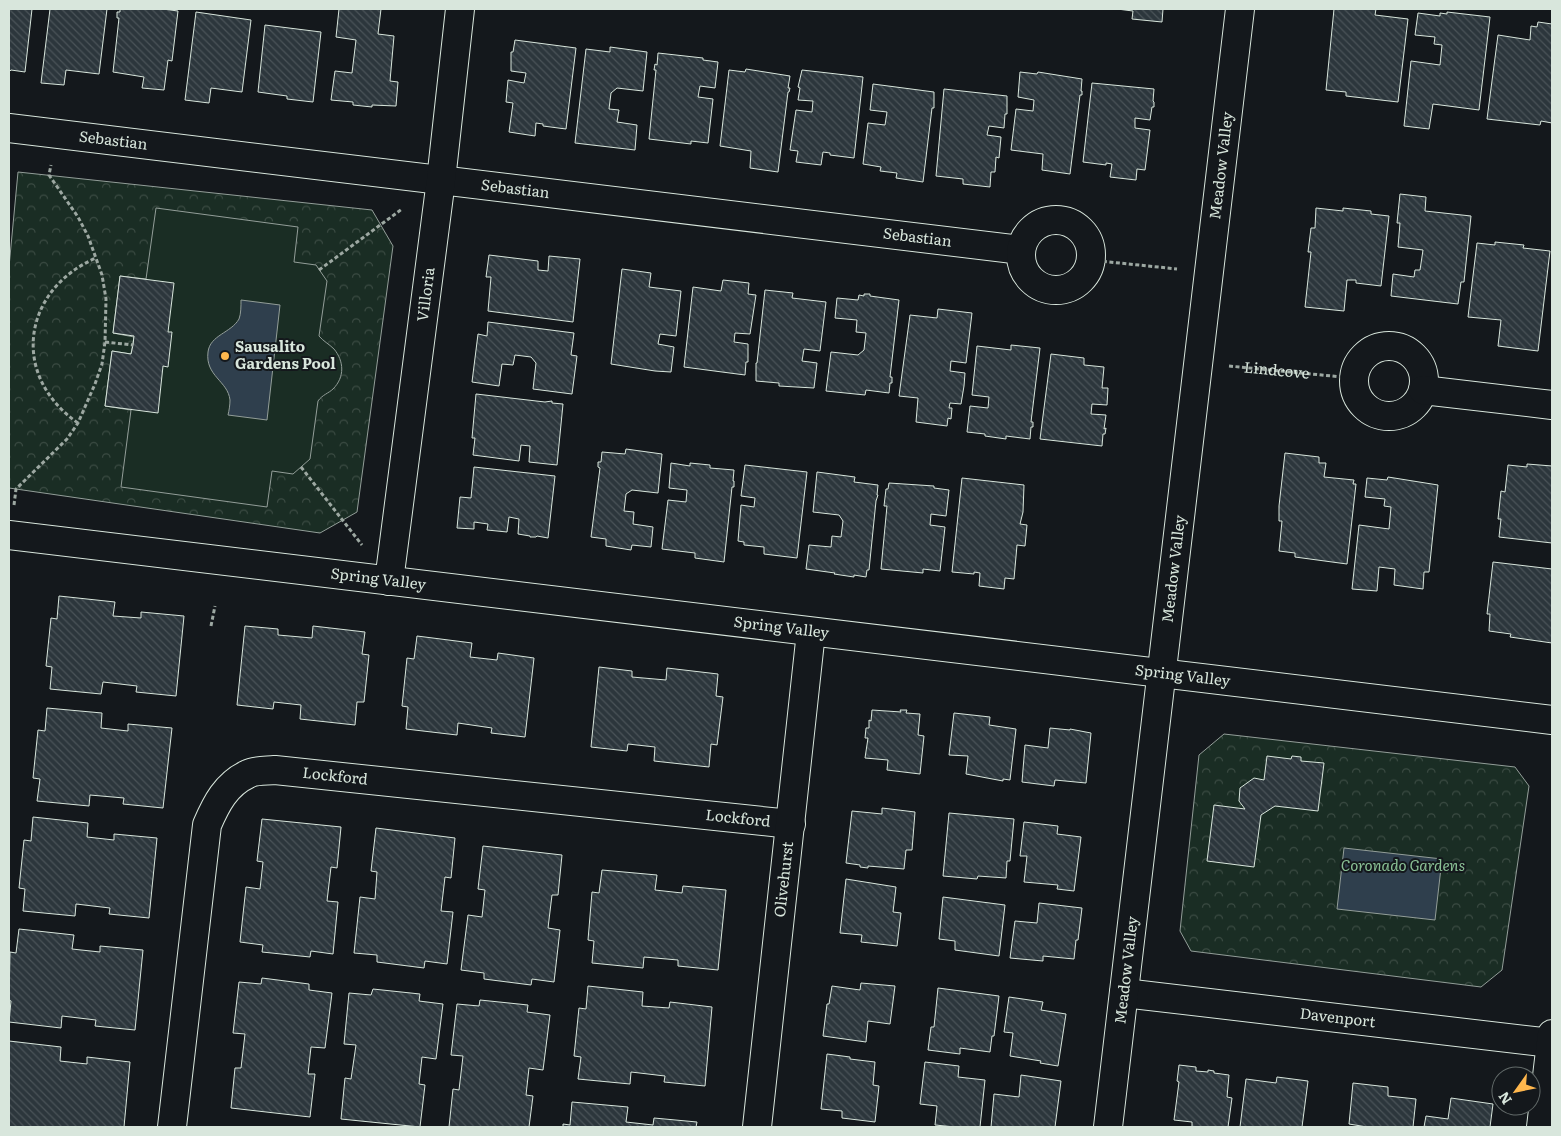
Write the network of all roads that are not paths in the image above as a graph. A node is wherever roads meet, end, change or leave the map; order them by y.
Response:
1 (460, 9) edge
2 (1240, 9) edge
3 (9, 128) edge
4 (441, 180) junction
5 (1021, 250) junction
6 (1423, 390) junction
7 (1552, 405) edge
8 (9, 535) edge
9 (390, 581) junction
10 (812, 632) junction
11 (1162, 673) junction
12 (1552, 720) edge
13 (791, 824) junction
14 (1124, 993) junction
15 (1552, 1039) edge
16 (172, 1127) edge
17 (757, 1127) edge
18 (1108, 1127) edge
19 (1541, 1127) edge

1 - 4 street, Villoria
2 - 11 street, Meadow Valley
3 - 4 street, Sebastian
4 - 5 street, Sebastian
4 - 9 street, Villoria
5 - 5 street
6 - 6 street
6 - 7 street
8 - 9 street, Spring Valley
9 - 10 street, Spring Valley
10 - 11 street, Spring Valley
10 - 13 street, Olivehurst
11 - 12 street, Spring Valley
11 - 14 street, Meadow Valley
13 - 16 street, Lockford
13 - 17 street, Olivehurst
14 - 15 street, Davenport
14 - 18 street, Meadow Valley
15 - 19 street

